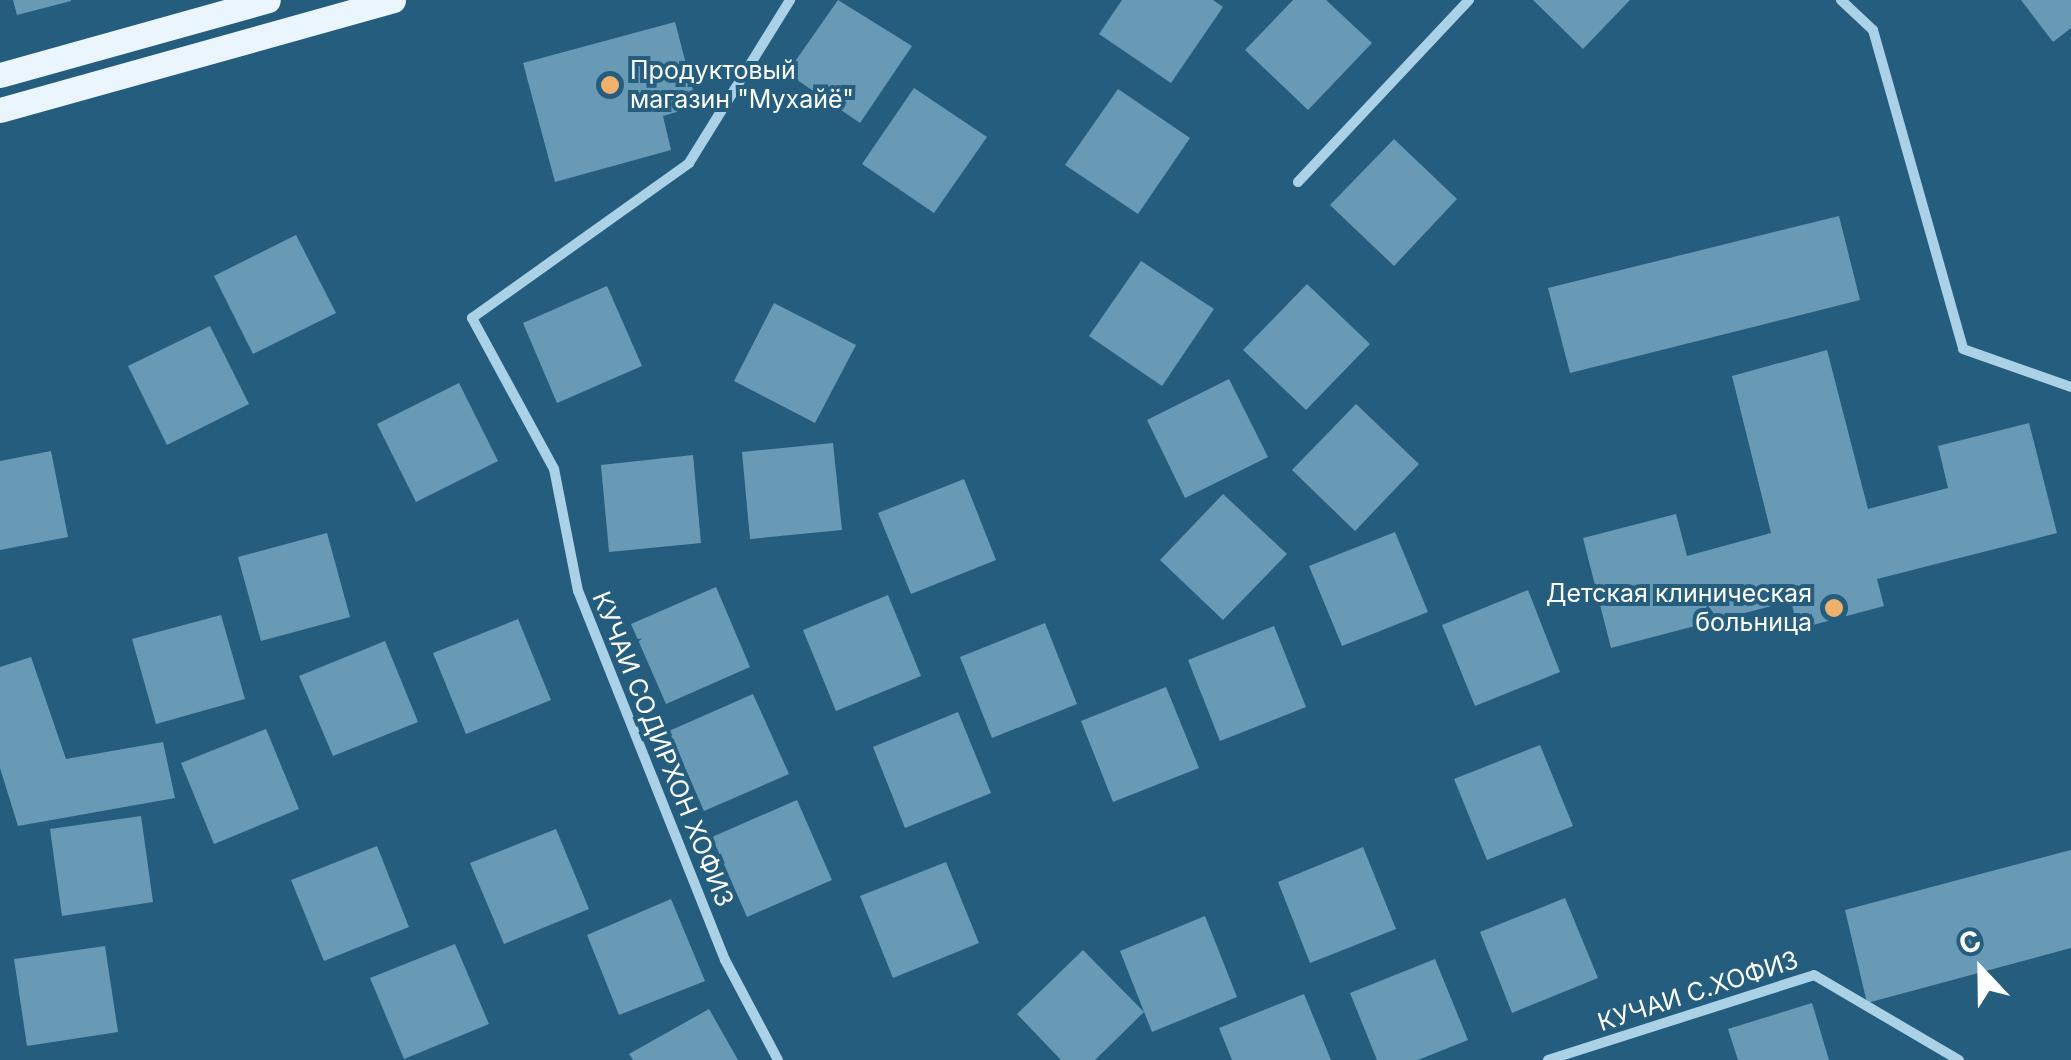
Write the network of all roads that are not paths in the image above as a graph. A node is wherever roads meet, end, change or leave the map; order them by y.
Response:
1 (268, 0) edge
2 (393, 0) edge
3 (790, 0) edge
4 (1469, 0) edge
5 (1841, 0) edge
6 (0, 75) edge
7 (0, 110) edge
8 (1298, 182) dead end
9 (2071, 387) edge
10 (778, 1060) edge
11 (1548, 1060) edge
12 (1959, 1060) edge

1 - 6 main road
2 - 7 main road
3 - 10 street, КУЧАИ СОДИРХОН ХОФИЗ
4 - 8 street
5 - 9 street
11 - 12 street, КУЧАИ С.ХОФИЗ

